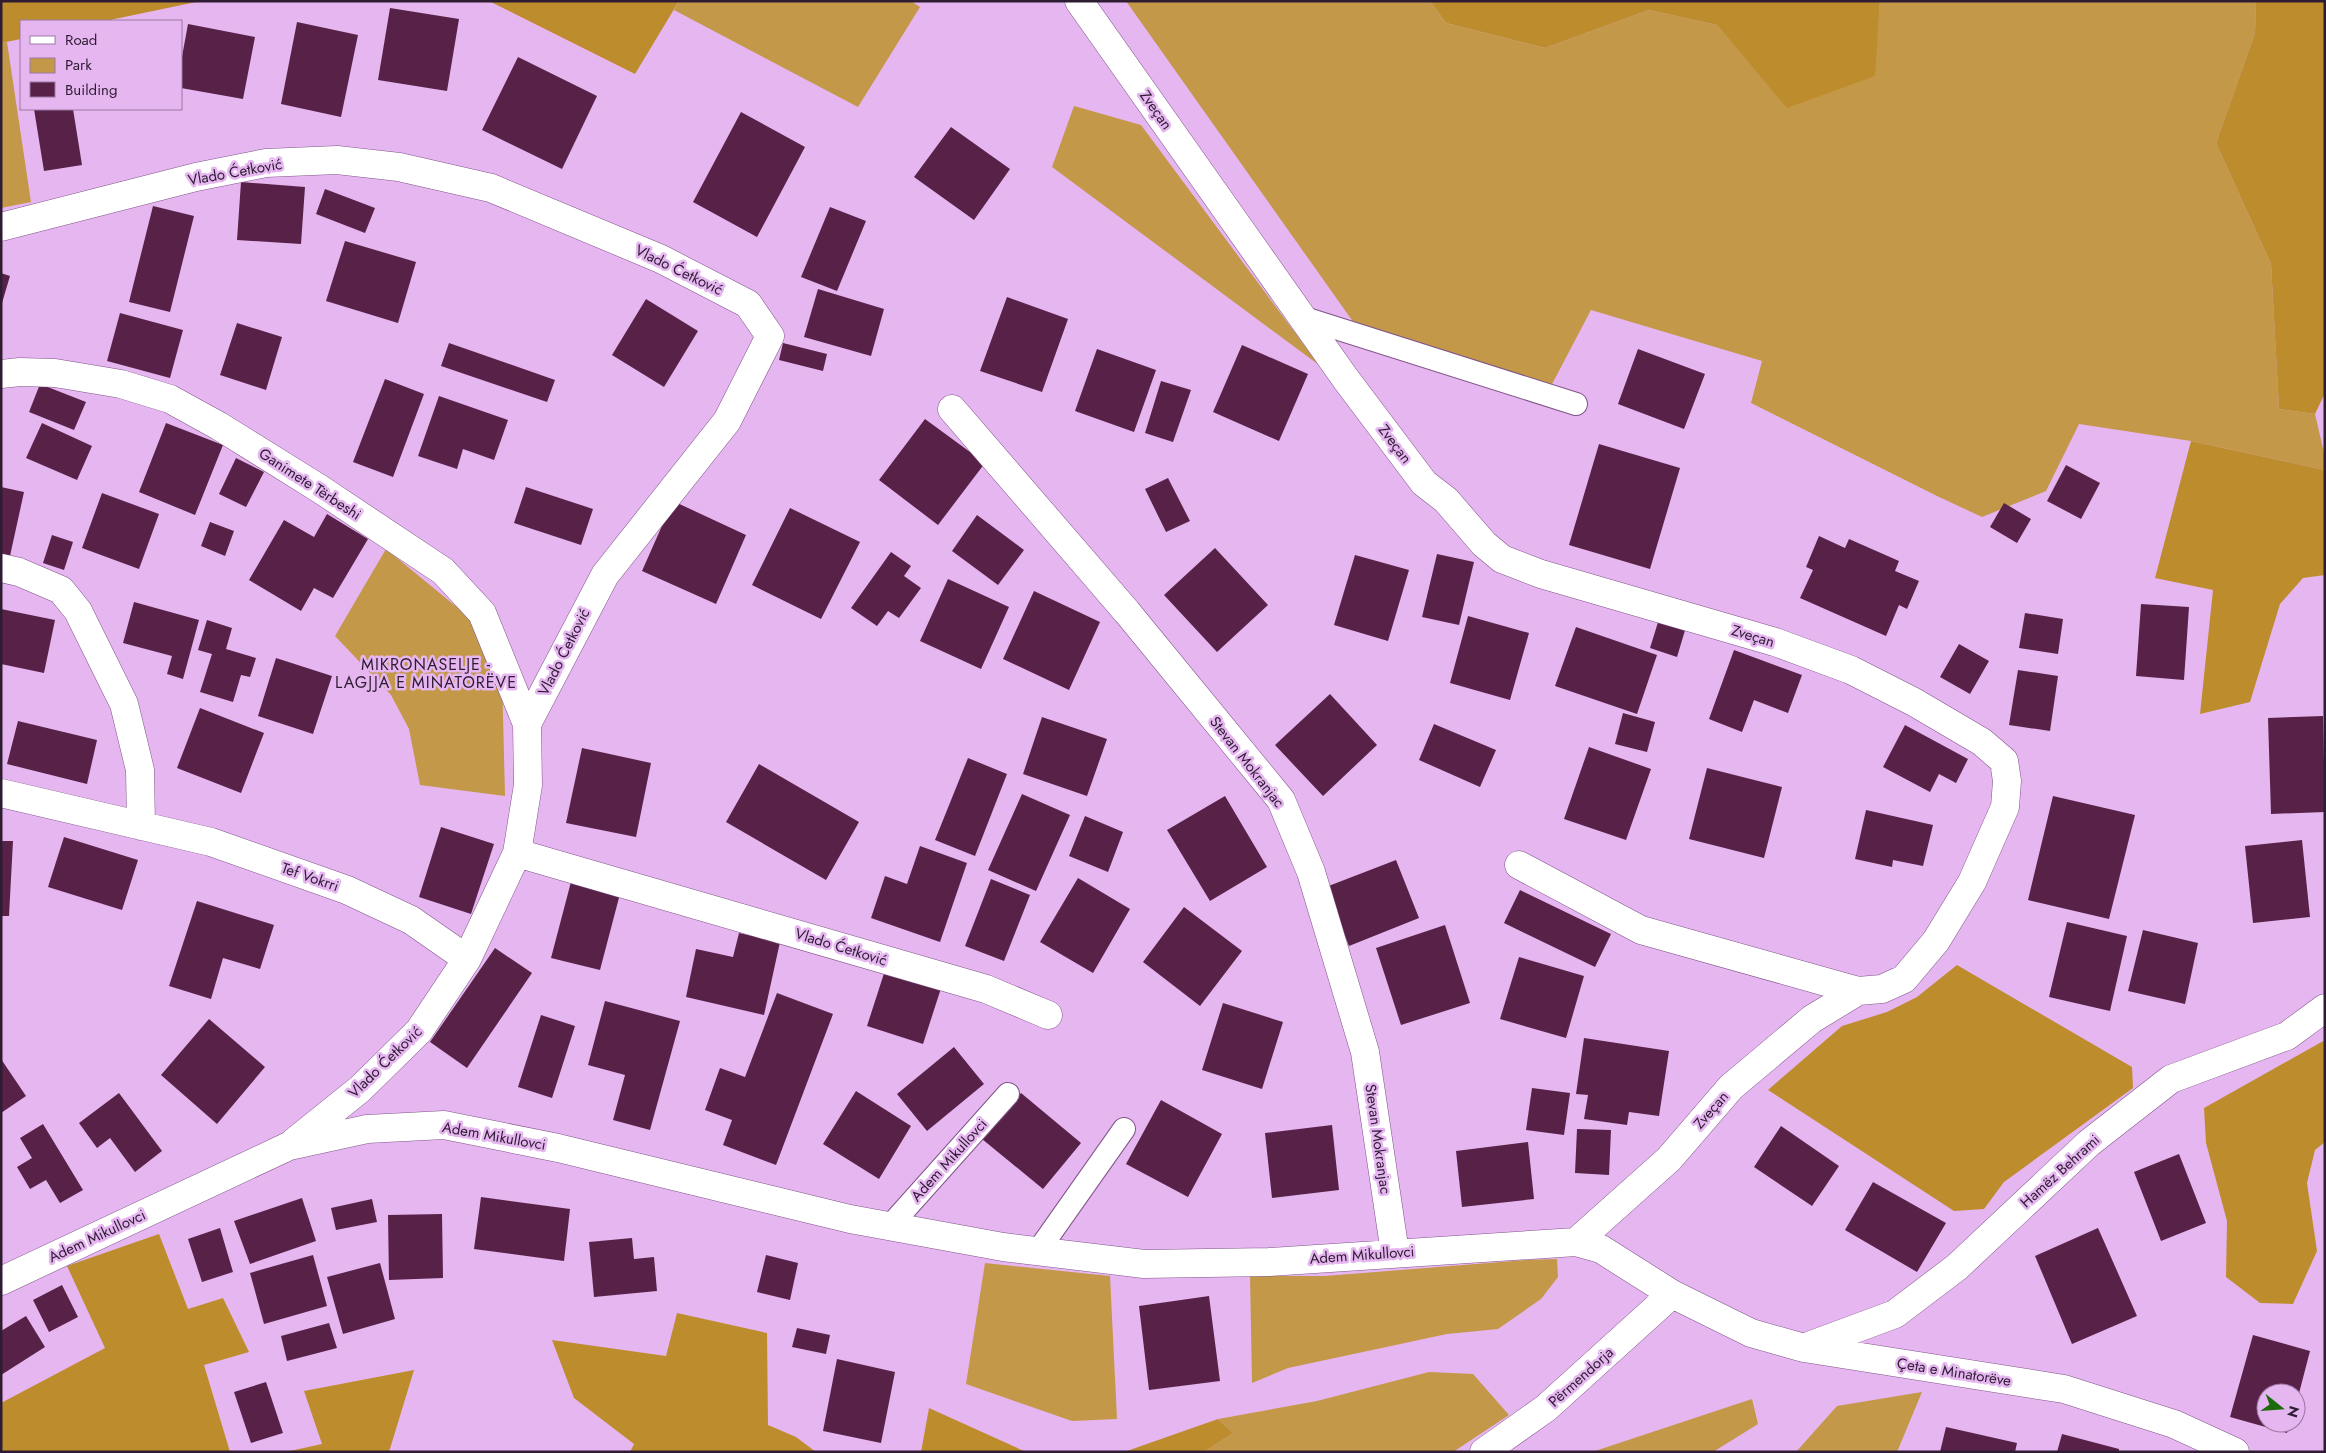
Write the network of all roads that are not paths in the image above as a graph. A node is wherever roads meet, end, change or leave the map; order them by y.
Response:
1 (1079, 1) edge
2 (1, 227) edge
3 (1301, 317) junction
4 (1, 374) edge
5 (1576, 404) dead end
6 (952, 409) dead end
7 (1, 568) edge
8 (527, 724) junction
9 (1, 794) edge
10 (141, 826) junction
11 (517, 853) junction
12 (1519, 865) dead end
13 (467, 959) junction
14 (1858, 991) junction
15 (2325, 1008) edge
16 (1048, 1015) dead end
17 (1008, 1094) dead end
18 (1124, 1129) dead end
19 (289, 1146) junction
20 (890, 1226) junction
21 (1576, 1242) junction
22 (1038, 1251) junction
23 (1395, 1253) junction
24 (1, 1281) edge
25 (1672, 1294) junction
26 (1804, 1348) junction
27 (1484, 1452) edge
28 (2235, 1452) edge

1 - 3 street, Zveçan
2 - 8 street, Vlado Ćetković
3 - 5 lane
3 - 14 street, Zveçan
4 - 8 street, Ganimete Tërbeshi
6 - 23 street, Stevan Mokranjac
7 - 10 street
8 - 11 street, Vlado Ćetković
9 - 10 street, Tef Vokrri
10 - 13 street, Tef Vokrri
11 - 13 street, Vlado Ćetković
11 - 16 street, Vlado Ćetković
12 - 14 street, Zveçan
13 - 19 street, Vlado Ćetković
14 - 21 street, Zveçan
15 - 26 street, Hamëz Behrami
17 - 20 lane, Adem Mikullovci
18 - 22 lane
19 - 20 street, Adem Mikullovci
19 - 24 street, Adem Mikullovci
20 - 22 street, Adem Mikullovci
21 - 23 street, Adem Mikullovci
21 - 25 street, Adem Mikullovci
22 - 23 street, Adem Mikullovci
25 - 26 street, Çeta e Minatorëve
25 - 27 street, Përmendorja
26 - 28 street, Çeta e Minatorëve

